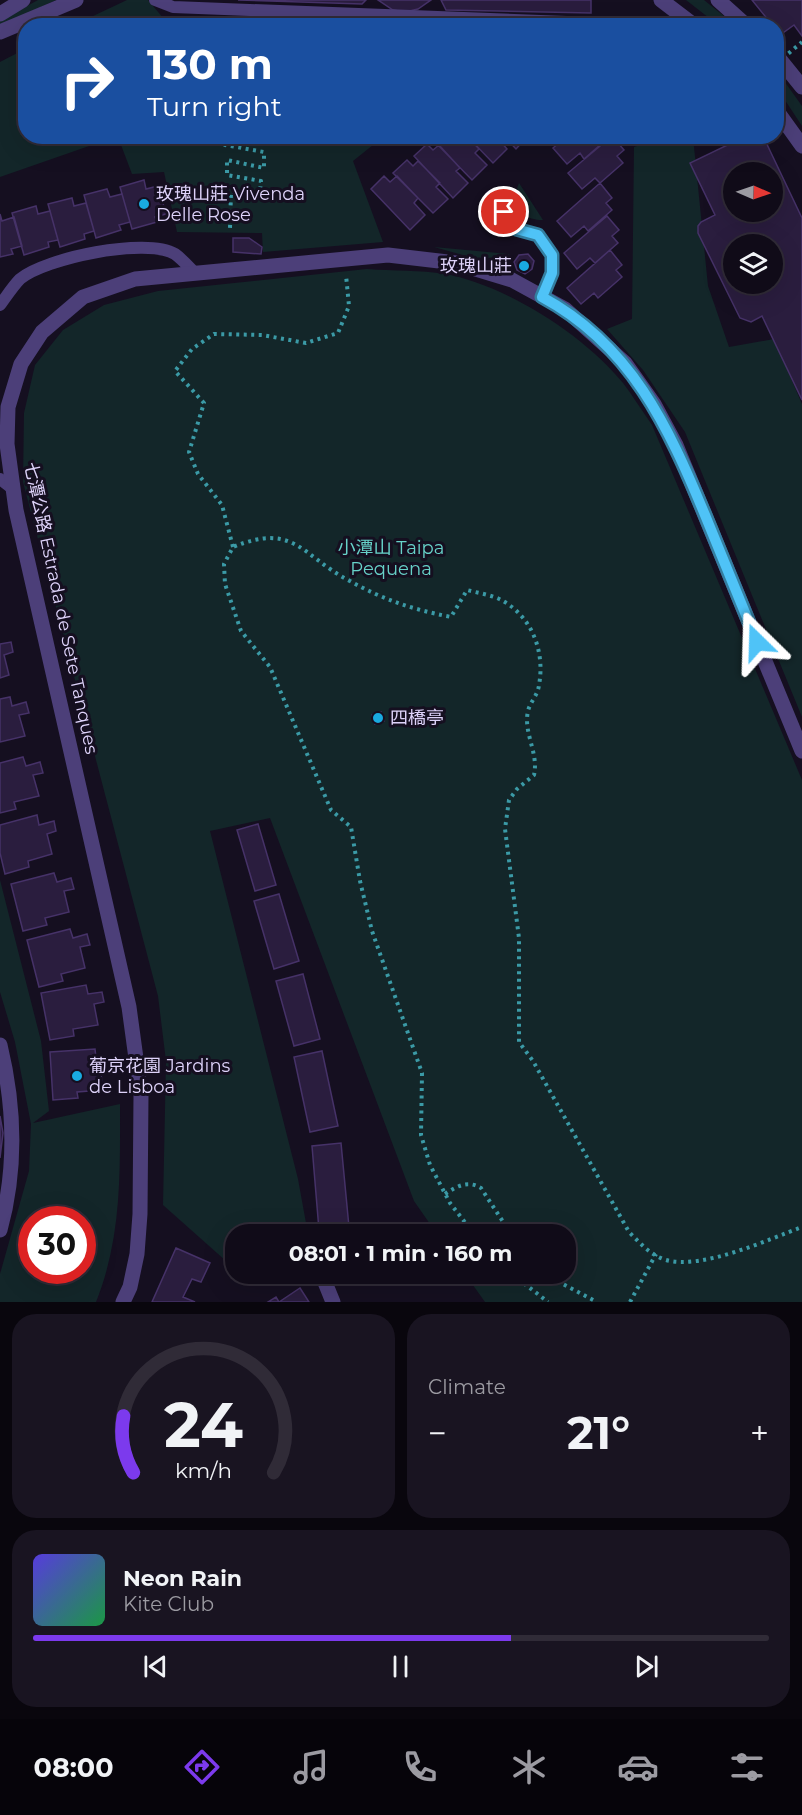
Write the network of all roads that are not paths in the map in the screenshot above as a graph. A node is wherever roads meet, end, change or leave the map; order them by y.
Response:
1 (23, 0) edge
2 (76, 0) edge
3 (156, 0) edge
4 (661, 0) edge
5 (718, 0) edge
6 (0, 14) edge
7 (33, 18) edge
8 (462, 18) edge
9 (685, 18) edge
10 (738, 18) edge
11 (18, 24) edge
12 (0, 32) edge
13 (784, 65) edge
14 (802, 87) edge
15 (784, 121) edge
16 (802, 146) edge
17 (491, 196) dead end
18 (195, 273) junction
19 (542, 297) junction
20 (0, 304) edge
21 (0, 479) edge
22 (13, 489) junction
23 (802, 751) edge
24 (0, 1045) edge
25 (0, 1230) edge
26 (326, 1284) edge
27 (123, 1302) edge
28 (333, 1302) edge

1 - 6 street
2 - 7 street
3 - 8 lane
4 - 9 street
5 - 10 street
11 - 12 street
13 - 14 street
15 - 16 street
17 - 19 lane
18 - 19 street, 七潭公路 Estrada de Sete Tanques
18 - 20 lane
18 - 22 street, 七潭公路 Estrada de Sete Tanques
19 - 23 street, 七潭公路 Estrada de Sete Tanques
21 - 22 lane
22 - 27 street, 七潭公路 Estrada de Sete Tanques
24 - 25 street
26 - 28 street

